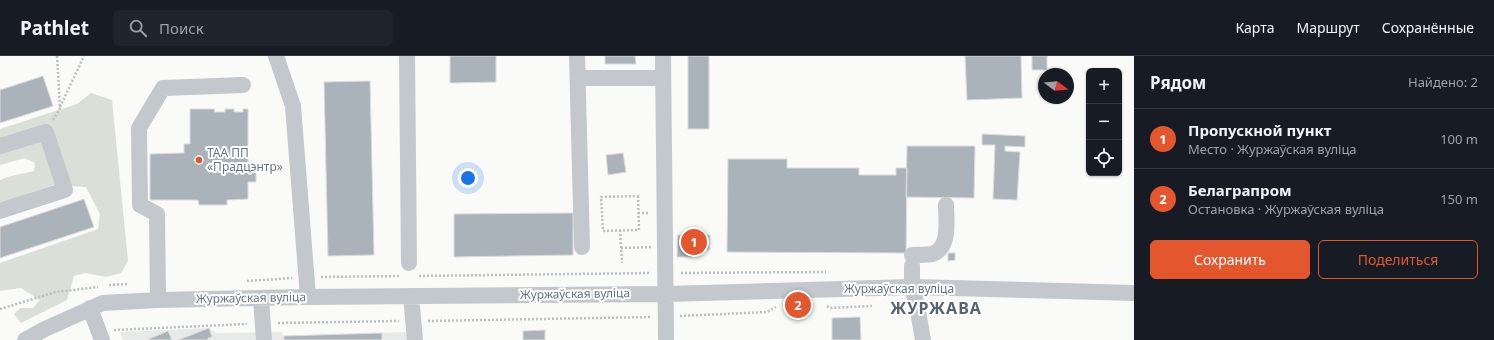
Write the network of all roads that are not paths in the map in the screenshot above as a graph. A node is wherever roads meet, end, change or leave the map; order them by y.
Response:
1 (276, 56) edge
2 (407, 56) edge
3 (577, 56) edge
4 (663, 56) edge
5 (578, 78) junction
6 (663, 78) junction
7 (243, 85) dead end
8 (0, 146) edge
9 (946, 205) dead end
10 (0, 212) edge
11 (582, 247) dead end
12 (409, 263) dead end
13 (912, 287) junction
14 (1134, 293) edge
15 (666, 294) junction
16 (411, 296) junction
17 (308, 297) junction
18 (261, 299) junction
19 (158, 300) junction
20 (90, 308) junction
21 (101, 336) edge
22 (25, 340) edge
23 (264, 340) edge
24 (415, 340) edge
25 (666, 340) edge
26 (923, 340) edge

1 - 17 street
2 - 12 street
3 - 5 street
4 - 6 street
5 - 6 street
5 - 11 street
6 - 15 street
7 - 19 street
8 - 10 street
9 - 13 street
13 - 14 street, Журжаўская вуліца
13 - 15 street, Журжаўская вуліца
13 - 26 street
15 - 16 street, Журжаўская вуліца
15 - 25 street
16 - 17 street, Журжаўская вуліца
16 - 24 street
17 - 18 street, Журжаўская вуліца
18 - 19 street, Журжаўская вуліца
18 - 23 street
19 - 20 street, Журжаўская вуліца
20 - 21 street
20 - 22 street, Журжаўская вуліца

